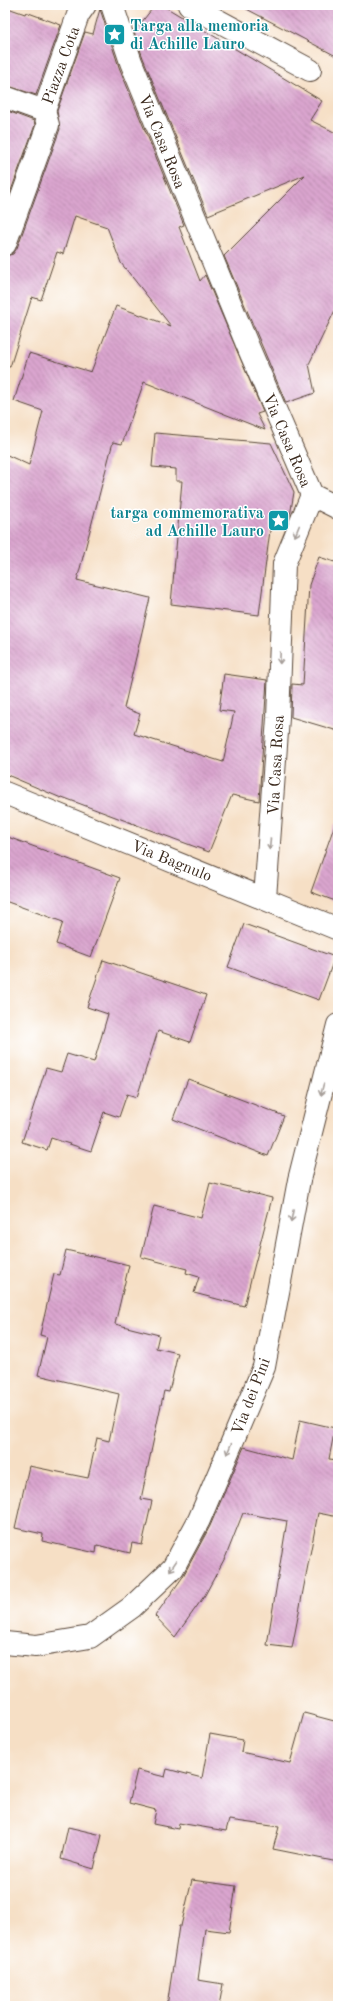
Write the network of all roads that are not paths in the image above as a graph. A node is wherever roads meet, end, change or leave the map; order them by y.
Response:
1 (85, 5) edge
2 (112, 5) edge
3 (189, 5) edge
4 (310, 70) dead end
5 (5, 96) edge
6 (44, 111) junction
7 (5, 244) edge
8 (312, 495) junction
9 (338, 508) edge
10 (5, 793) edge
11 (265, 898) junction
12 (338, 929) edge
13 (338, 1025) edge
14 (5, 1643) edge

1 - 6 street, Piazza Cota
2 - 8 street, Via Casa Rosa
3 - 4 street
5 - 6 street, Piazza Cota
6 - 7 street
8 - 9 street
8 -> 11 street, Via Casa Rosa
10 - 11 street, Via Bagnulo
11 - 12 street, Via Bagnulo
13 -> 14 street, Via dei Pini

